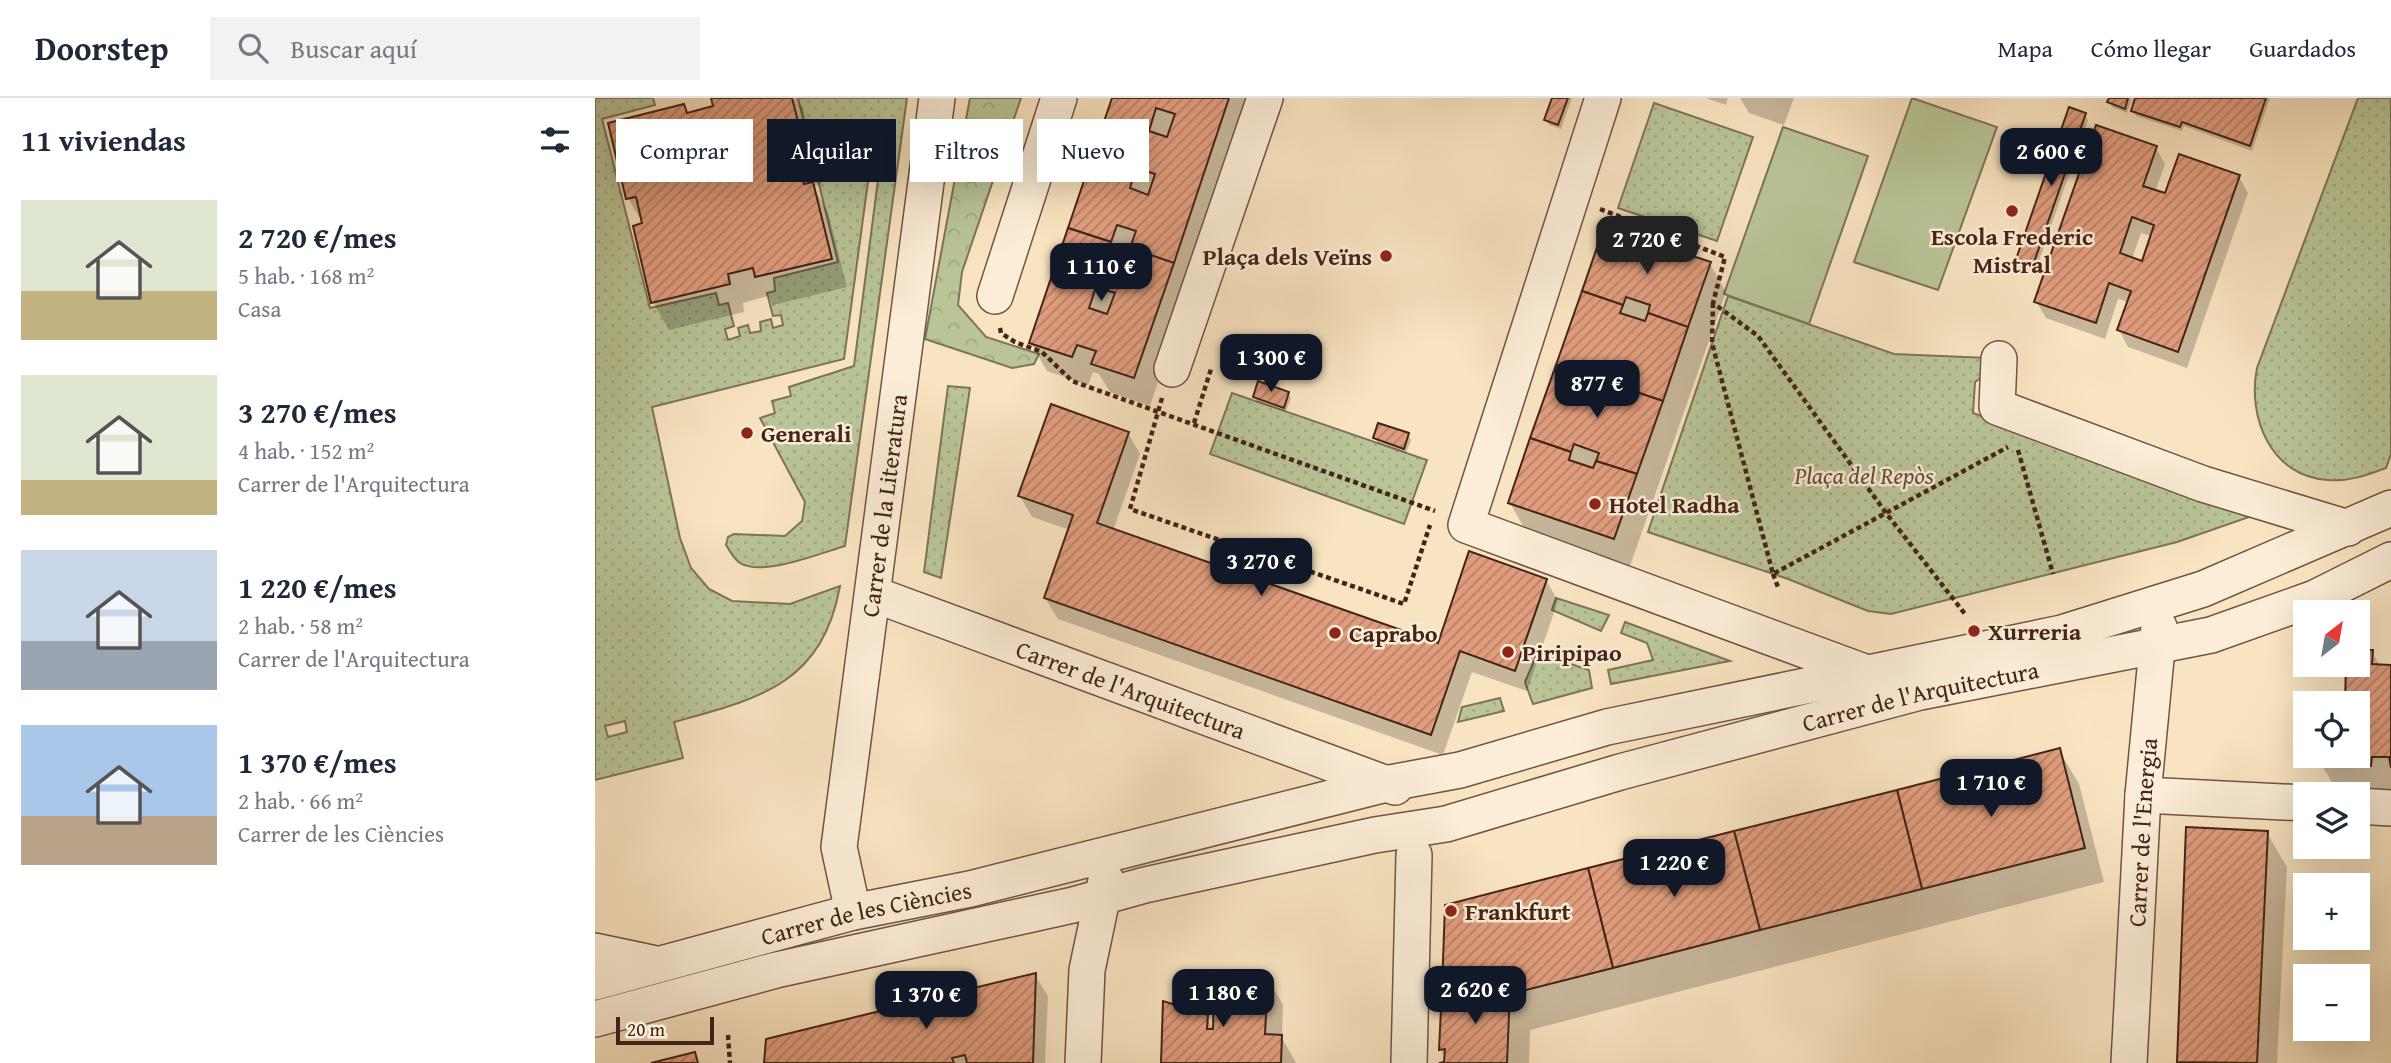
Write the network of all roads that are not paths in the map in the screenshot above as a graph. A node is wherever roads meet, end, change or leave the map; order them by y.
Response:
1 (937, 98) edge
2 (1059, 98) edge
3 (1265, 98) edge
4 (1603, 98) edge
5 (995, 296) road end
6 (1999, 359) dead end
7 (1172, 369) road end
8 (2391, 508) edge
9 (2348, 528) junction
10 (2391, 560) edge
11 (873, 594) junction
12 (2164, 601) junction
13 (2156, 648) junction
14 (1867, 673) junction
15 (1390, 783) junction
16 (2143, 795) junction
17 (2293, 802) edge
18 (2370, 807) edge
19 (2391, 808) edge
20 (1445, 824) junction
21 (1126, 851) junction
22 (1415, 855) dead end
23 (1145, 885) joint
24 (1100, 899) junction
25 (853, 912) junction
26 (595, 951) edge
27 (659, 964) junction
28 (776, 970) junction
29 (595, 982) edge
30 (595, 1019) edge
31 (1083, 1063) edge
32 (1409, 1063) edge
33 (2129, 1063) edge

1 - 11 street, Carrer de la Literatura
2 - 5 street
3 - 7 street
4 - 14 street, Carrer de l'Arquitectura
6 - 9 street
8 - 9 street, Carrer de l'Arquitectura
9 - 12 street, Carrer de l'Arquitectura
10 - 13 street, Carrer de l'Arquitectura
11 - 15 street, Carrer de l'Arquitectura
11 - 25 street, Carrer de la Literatura
12 - 13 street, Carrer de l'Energia
12 - 14 street, Carrer de l'Arquitectura
13 - 16 street, Carrer de l'Energia
13 - 20 street, Carrer de l'Arquitectura
14 - 15 street, Carrer de l'Arquitectura
15 - 20 street, Carrer de l'Arquitectura
15 - 21 street, Carrer de l'Arquitectura
16 - 17 street
16 - 33 street, Carrer de l'Energia
18 - 19 street
20 - 23 street, Carrer de l'Arquitectura
21 - 24 street
21 - 25 street, Carrer de les Ciències
22 - 32 street
23 - 24 street, Carrer de les Ciències
24 - 28 street, Carrer de les Ciències
24 - 31 street
25 - 27 street, Carrer de les Ciències
25 - 28 street
26 - 27 street
27 - 29 street, Carrer de les Ciències
28 - 30 street, Carrer de les Ciències

